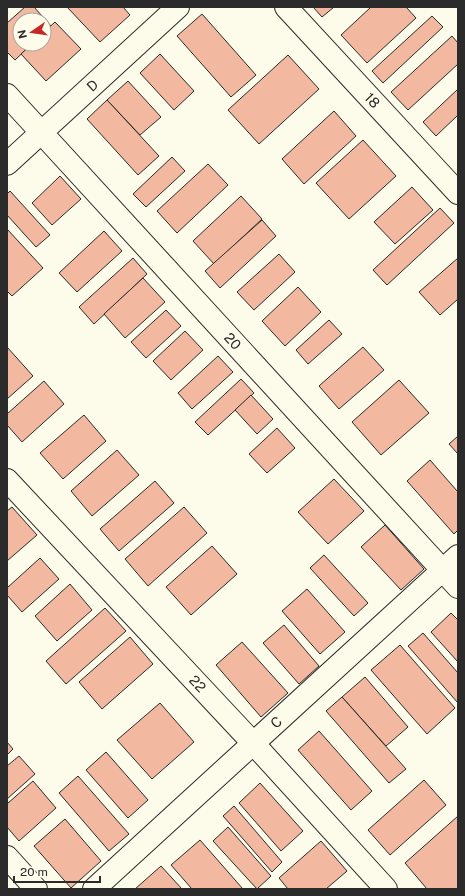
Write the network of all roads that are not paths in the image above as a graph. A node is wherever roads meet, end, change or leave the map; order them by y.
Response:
1 (178, 7) edge
2 (286, 7) edge
3 (7, 95) edge
4 (41, 132) junction
5 (7, 164) edge
6 (458, 193) edge
7 (7, 480) edge
8 (450, 563) edge
9 (458, 587) edge
10 (253, 743) junction
11 (7, 857) edge
12 (36, 889) edge
13 (94, 889) edge
14 (386, 889) edge

1 - 4 street, D
2 - 6 street, 18
3 - 4 street, 20
4 - 5 street, D
4 - 8 street, 20
7 - 10 street, 22
8 - 9 street, 20
8 - 10 street, C
10 - 13 street, C
10 - 14 street, 22
11 - 12 street

